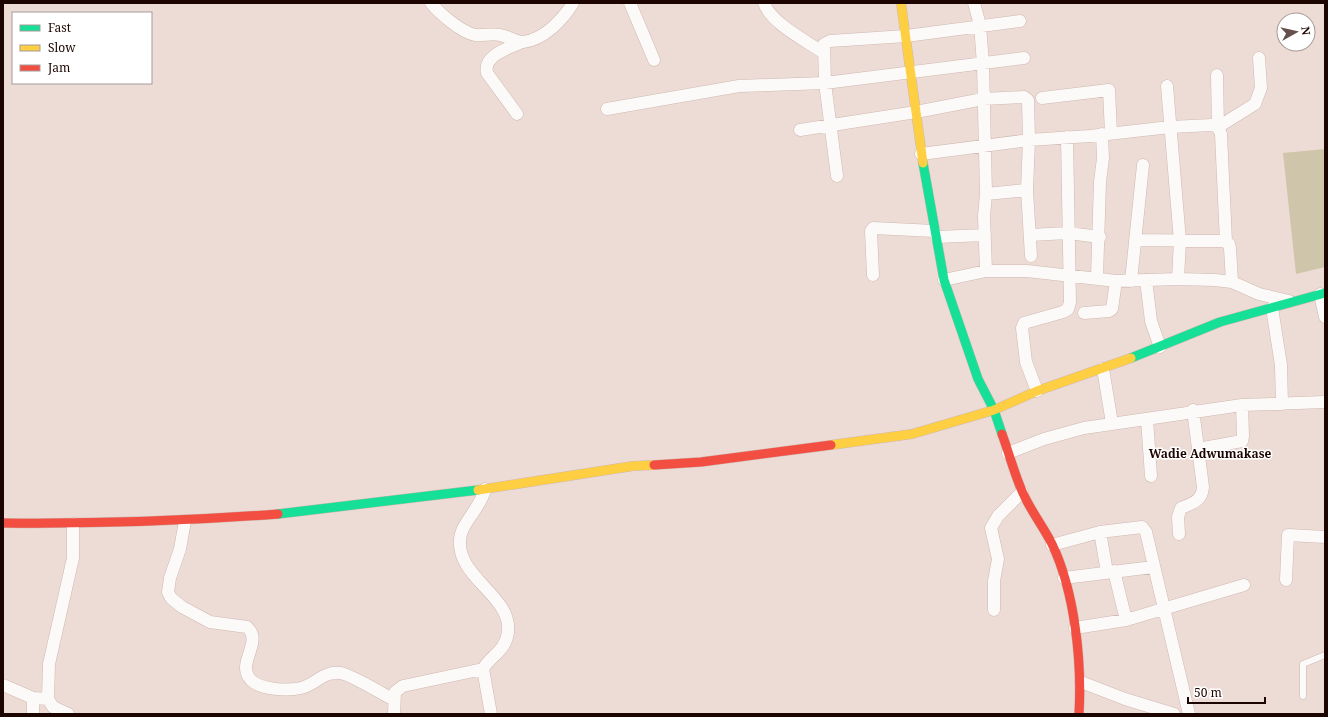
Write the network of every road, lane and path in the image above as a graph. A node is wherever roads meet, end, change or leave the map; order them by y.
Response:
1 (431, 3) edge
2 (573, 3) edge
3 (630, 3) edge
4 (764, 3) edge
5 (901, 3) edge
6 (974, 3) edge
7 (1020, 21) dead end
8 (980, 25) junction
9 (906, 36) junction
10 (522, 42) junction
11 (824, 52) junction
12 (1024, 58) dead end
13 (1259, 58) dead end
14 (654, 60) dead end
15 (983, 64) junction
16 (912, 72) junction
17 (1217, 75) dead end
18 (825, 83) junction
19 (1167, 86) dead end
20 (1042, 98) dead end
21 (983, 99) junction
22 (607, 109) dead end
23 (916, 112) junction
24 (517, 114) dead end
25 (831, 126) junction
26 (1170, 126) junction
27 (1218, 127) junction
28 (800, 130) dead end
29 (1107, 134) junction
30 (1067, 137) junction
31 (1029, 140) junction
32 (984, 146) junction
33 (921, 154) junction
34 (1143, 165) dead end
35 (837, 176) dead end
36 (1027, 190) junction
37 (986, 194) junction
38 (1068, 233) junction
39 (935, 234) junction
40 (985, 235) junction
41 (1030, 235) junction
42 (1100, 237) junction
43 (1135, 240) junction
44 (1180, 241) junction
45 (1226, 242) junction
46 (1031, 256) dead end
47 (986, 271) junction
48 (874, 275) dead end
49 (1068, 276) junction
50 (1097, 277) junction
51 (1178, 278) junction
52 (944, 280) junction
53 (1146, 280) junction
54 (1116, 281) junction
55 (1131, 281) junction
56 (1232, 282) junction
57 (1322, 293) edge
58 (1292, 301) junction
59 (1272, 308) junction
60 (1084, 313) dead end
61 (1325, 317) edge
62 (1160, 347) junction
63 (1103, 369) junction
64 (1037, 391) junction
65 (1325, 402) edge
66 (1282, 404) junction
67 (1242, 405) junction
68 (994, 410) junction
69 (1193, 410) junction
70 (1147, 419) junction
71 (1112, 423) junction
72 (1198, 449) junction
73 (1008, 453) junction
74 (1151, 476) dead end
75 (485, 490) junction
76 (1022, 492) junction
77 (185, 521) junction
78 (3, 523) edge
79 (73, 524) junction
80 (1100, 532) junction
81 (1179, 534) dead end
82 (1325, 537) edge
83 (1052, 545) junction
84 (1153, 567) junction
85 (1110, 572) junction
86 (1064, 578) junction
87 (1286, 580) dead end
88 (1244, 585) dead end
89 (1163, 608) junction
90 (994, 610) dead end
91 (1126, 620) junction
92 (1075, 628) junction
93 (1325, 655) edge
94 (484, 669) junction
95 (1081, 682) junction
96 (3, 685) edge
97 (1303, 696) dead end
98 (33, 698) junction
99 (48, 699) junction
100 (394, 700) junction
101 (33, 714) edge
102 (68, 714) edge
103 (394, 714) edge
104 (491, 714) edge
105 (1079, 714) edge
106 (1174, 714) edge
107 (1189, 714) edge

1 - 10 street
2 - 10 street
3 - 14 street
4 - 11 street
5 - 9 street
6 - 8 street
7 - 8 street
8 - 9 street
8 - 15 street
9 - 11 street
9 - 16 street
10 - 24 street
11 - 18 street
12 - 15 street
13 - 27 street
15 - 16 street
15 - 21 street
16 - 18 street
16 - 23 street
17 - 27 street
18 - 22 street
18 - 25 street
19 - 26 street
20 - 29 street
21 - 23 street
21 - 31 street
21 - 32 street
23 - 25 street
23 - 33 street
25 - 28 street
25 - 35 street
26 - 27 street
26 - 29 street
26 - 44 street
27 - 45 street
29 - 30 street
29 - 42 street
30 - 31 street
30 - 38 street
31 - 32 street
31 - 36 street
32 - 33 street
32 - 37 street
33 - 39 street
34 - 43 street
36 - 37 street
36 - 41 street
37 - 40 street
38 - 41 street
38 - 42 street
38 - 49 street
39 - 40 street
39 - 48 street
39 - 52 street
40 - 47 street
41 - 46 street
42 - 50 street
43 - 44 street
43 - 55 street
44 - 45 street
44 - 51 street
45 - 56 street
47 - 49 street
47 - 52 street
49 - 50 street
49 - 64 street
50 - 54 street
51 - 53 street
51 - 56 street
52 - 68 street
53 - 55 street
53 - 62 street
54 - 55 street
54 - 60 street
56 - 58 street
57 - 58 street
57 - 61 street
58 - 59 street
59 - 62 street
59 - 66 street
62 - 63 street
63 - 64 street
63 - 71 street
64 - 68 street
65 - 66 street
66 - 67 street
67 - 69 street
67 - 72 street
68 - 73 street
68 - 75 street
69 - 70 street
69 - 72 street
70 - 71 street
70 - 74 street
71 - 73 street
72 - 81 street
73 - 76 street
75 - 77 street
75 - 94 street
76 - 83 street
76 - 90 street
77 - 79 street
77 - 100 street
78 - 79 street
79 - 99 street
80 - 83 street
80 - 84 street
80 - 85 street
82 - 87 street
83 - 86 street
84 - 85 street
84 - 89 street
85 - 86 street
85 - 91 street
86 - 92 street
88 - 89 street
89 - 91 street
89 - 107 street
91 - 92 street
92 - 95 street
93 - 97 lane
94 - 100 street
94 - 104 street
95 - 105 street
95 - 106 street
96 - 98 street
98 - 99 street
98 - 101 street
99 - 102 street
100 - 103 street

